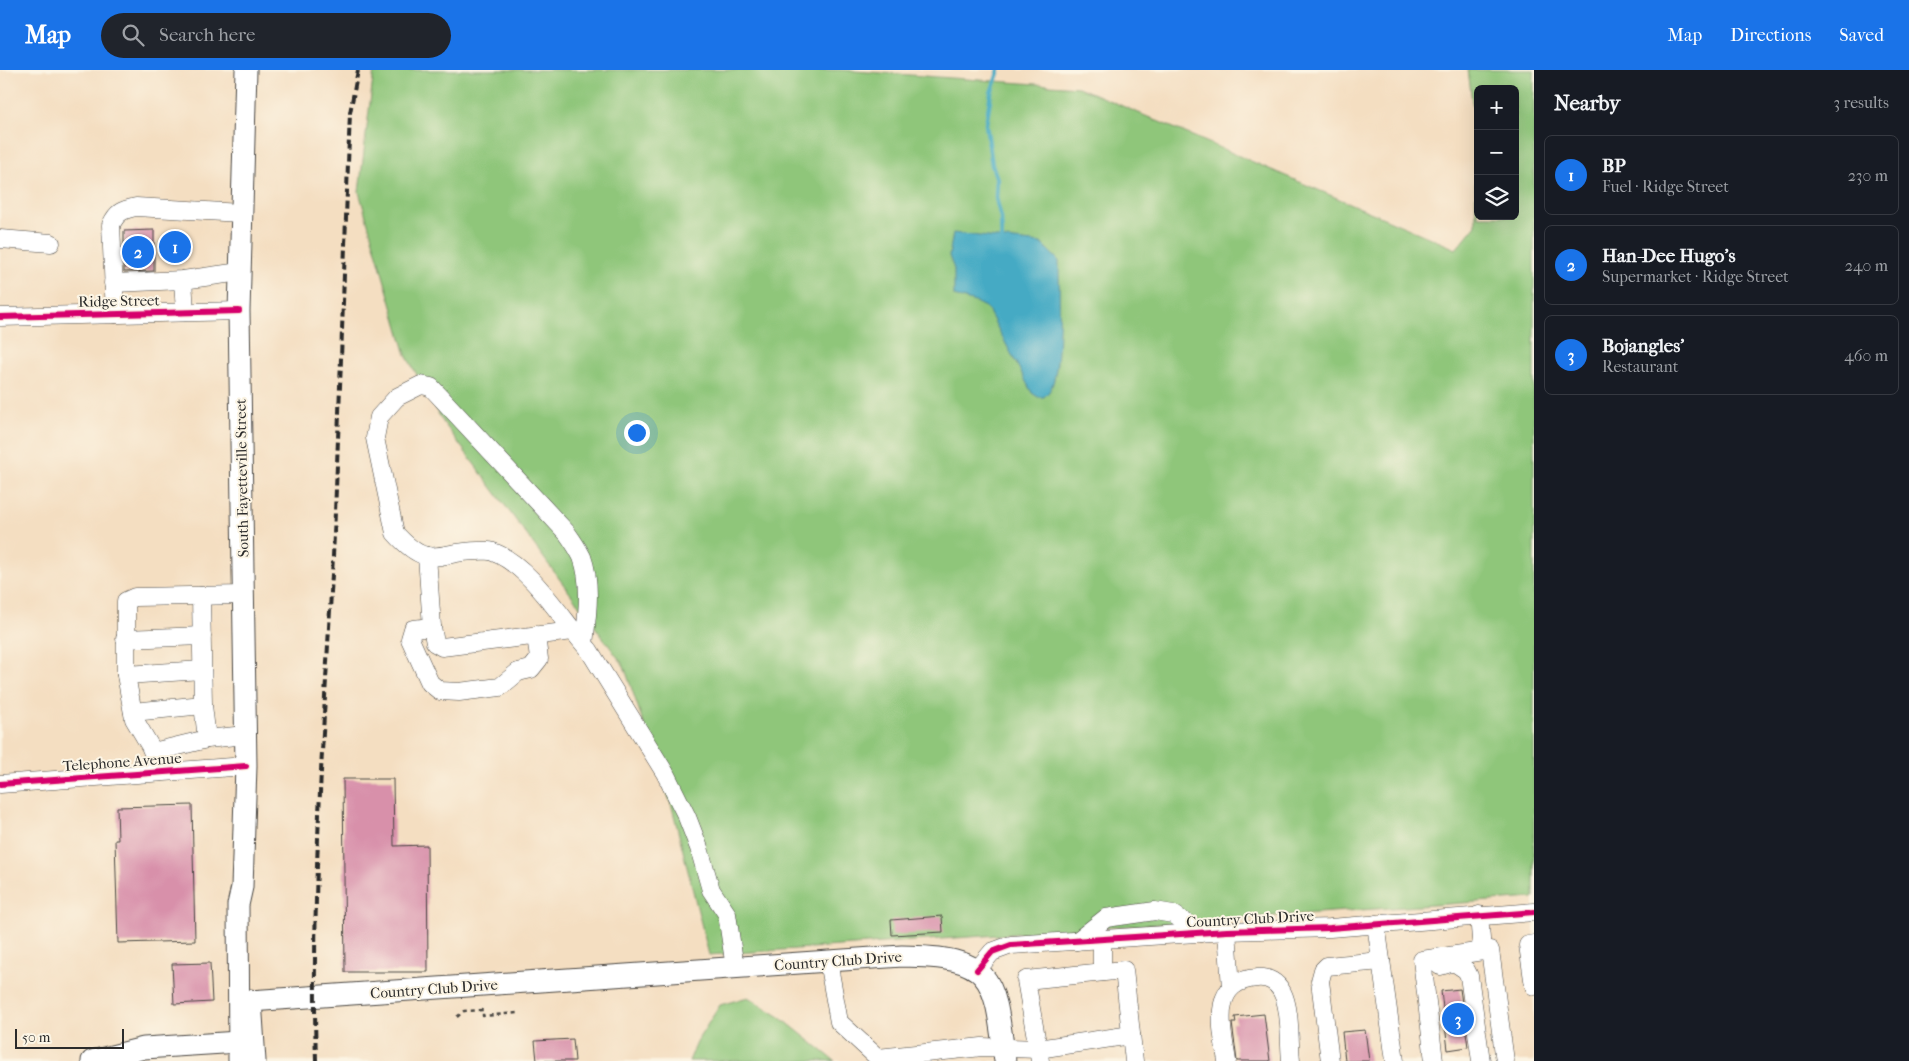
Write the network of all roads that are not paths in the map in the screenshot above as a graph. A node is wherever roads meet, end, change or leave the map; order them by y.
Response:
1 (246, 70) edge
2 (241, 213) junction
3 (0, 239) edge
4 (51, 242) dead end
5 (240, 272) junction
6 (184, 280) junction
7 (113, 283) junction
8 (239, 311) junction
9 (184, 312) junction
10 (114, 314) junction
11 (0, 317) edge
12 (427, 556) junction
13 (244, 594) junction
14 (201, 596) junction
15 (432, 627) junction
16 (572, 631) junction
17 (536, 635) junction
18 (202, 636) junction
19 (125, 639) junction
20 (584, 644) junction
21 (202, 670) junction
22 (126, 675) junction
23 (203, 705) junction
24 (132, 712) junction
25 (246, 735) junction
26 (207, 739) junction
27 (153, 752) junction
28 (246, 766) junction
29 (162, 772) junction
30 (0, 784) edge
31 (242, 887) junction
32 (1534, 912) edge
33 (1479, 915) junction
34 (1376, 924) junction
35 (1227, 931) junction
36 (1201, 933) junction
37 (1102, 940) junction
38 (1077, 941) junction
39 (1534, 944) edge
40 (1482, 951) junction
41 (828, 961) junction
42 (1381, 961) junction
43 (735, 968) junction
44 (977, 970) junction
45 (1102, 972) junction
46 (1534, 978) edge
47 (1231, 987) junction
48 (250, 1001) junction
49 (1131, 1036) junction
50 (239, 1052) edge
51 (1004, 1055) edge
52 (1039, 1055) edge
53 (92, 1061) edge
54 (255, 1061) edge
55 (1134, 1061) edge
56 (1227, 1061) edge
57 (1291, 1061) edge
58 (1330, 1061) edge
59 (1396, 1061) edge
60 (1434, 1061) edge
61 (1445, 1061) edge
62 (1482, 1061) edge
63 (1505, 1061) edge

1 - 2 main road, South Fayetteville Street
2 - 5 main road, South Fayetteville Street
2 - 7 street
3 - 4 street
5 - 6 street
5 - 8 main road, South Fayetteville Street
6 - 7 street
6 - 9 street
7 - 10 street
8 - 9 street, Ridge Street
8 - 13 main road, South Fayetteville Street
9 - 10 street, Ridge Street
10 - 11 street, Ridge Street
12 - 15 street
12 - 16 street
12 - 20 street
13 - 14 street
13 - 25 main road, South Fayetteville Street
14 - 18 street
14 - 19 street
15 - 17 street
15 - 17 street
16 - 17 street
16 - 20 street
18 - 19 street
18 - 21 street
19 - 22 street
20 - 43 street
21 - 22 street
21 - 23 street
22 - 24 street
23 - 24 street
23 - 26 street
24 - 27 street
25 - 26 street
25 - 28 main road, South Fayetteville Street
26 - 27 street
27 - 29 street
28 - 29 street, Telephone Avenue
28 - 31 main road, South Fayetteville Street
29 - 30 street, Telephone Avenue
31 - 48 main road, South Fayetteville Street
31 - 50 main road, South Fayetteville Street
32 - 33 street, Country Club Drive
33 - 34 street, Country Club Drive
33 - 40 street
34 - 35 street, Country Club Drive
34 - 42 street
35 - 36 street, Country Club Drive
35 - 47 street
36 - 37 street, Country Club Drive
36 - 38 street
37 - 38 street, Country Club Drive
37 - 45 street
38 - 44 street, Country Club Drive
39 - 46 street
40 - 60 street
40 - 63 street
41 - 43 main road, Country Club Drive
41 - 44 main road, Country Club Drive
41 - 51 street
42 - 58 street
42 - 59 street
43 - 48 main road, Country Club Drive
44 - 51 main road
45 - 49 street
45 - 52 street
47 - 56 street
47 - 57 street
48 - 54 main road, South Fayetteville Street
49 - 52 street
49 - 55 street
50 - 53 main road
51 - 52 street
61 - 62 street

